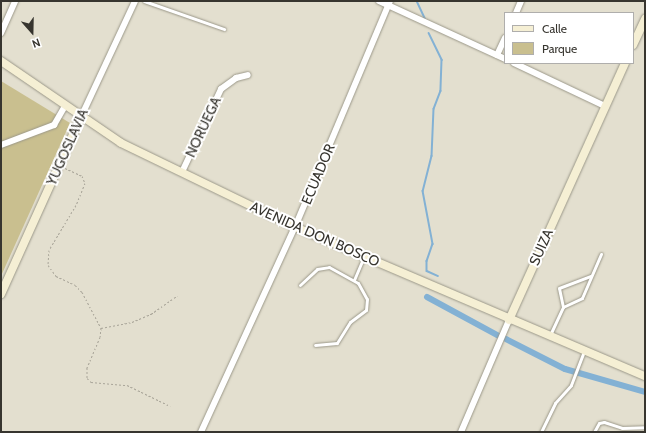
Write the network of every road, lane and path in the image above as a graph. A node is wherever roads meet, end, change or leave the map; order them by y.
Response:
1 (15, 1) edge
2 (135, 1) edge
3 (144, 1) edge
4 (379, 1) edge
5 (522, 1) edge
6 (389, 3) edge
7 (516, 12) edge
8 (645, 20) edge
9 (224, 29) dead end
10 (1, 33) edge
11 (504, 40) edge
12 (634, 43) edge
13 (497, 55) junction
14 (504, 58) edge
15 (1, 61) edge
16 (516, 64) edge
17 (625, 64) edge
18 (248, 75) dead end
19 (65, 106) junction
20 (605, 106) junction
21 (81, 117) junction
22 (1, 145) edge
23 (59, 165) junction
24 (182, 172) junction
25 (295, 227) junction
26 (602, 254) dead end
27 (364, 257) junction
28 (592, 276) junction
29 (354, 280) junction
30 (300, 285) dead end
31 (1, 294) edge
32 (177, 296) dead end
33 (563, 307) junction
34 (509, 320) junction
35 (101, 328) junction
36 (550, 337) junction
37 (314, 345) dead end
38 (584, 351) junction
39 (645, 376) edge
40 (170, 406) dead end
41 (645, 427) edge
42 (201, 432) edge
43 (461, 432) edge
44 (541, 432) edge
45 (594, 432) edge

1 - 10 street
2 - 21 street, YUGOSLAVIA
3 - 9 lane
4 - 6 street
5 - 7 street
6 - 13 street
6 - 25 street, ECUADOR
8 - 12 main road
11 - 13 street
13 - 14 street
15 - 19 main road, AVENIDA DON BOSCO
16 - 20 street
17 - 20 main road, SUIZA
18 - 24 street, NORUEGA
19 - 21 main road, AVENIDA DON BOSCO
19 - 22 street
20 - 34 main road, SUIZA
21 - 23 main road, YUGOSLAVIA
21 - 24 main road, AVENIDA DON BOSCO
23 - 31 main road, YUGOSLAVIA
23 - 35 path
24 - 25 main road, AVENIDA DON BOSCO
25 - 27 main road, AVENIDA DON BOSCO
25 - 42 street, ECUADOR
26 - 28 lane
27 - 29 lane
27 - 34 main road, AVENIDA DON BOSCO
28 - 33 lane
28 - 33 lane
29 - 30 lane
29 - 37 lane
32 - 35 path
33 - 36 lane
34 - 36 main road, AVENIDA DON BOSCO
34 - 43 street, SUIZA
35 - 40 path
36 - 38 main road, AVENIDA DON BOSCO
38 - 39 main road, AVENIDA DON BOSCO
38 - 44 lane
41 - 45 lane

